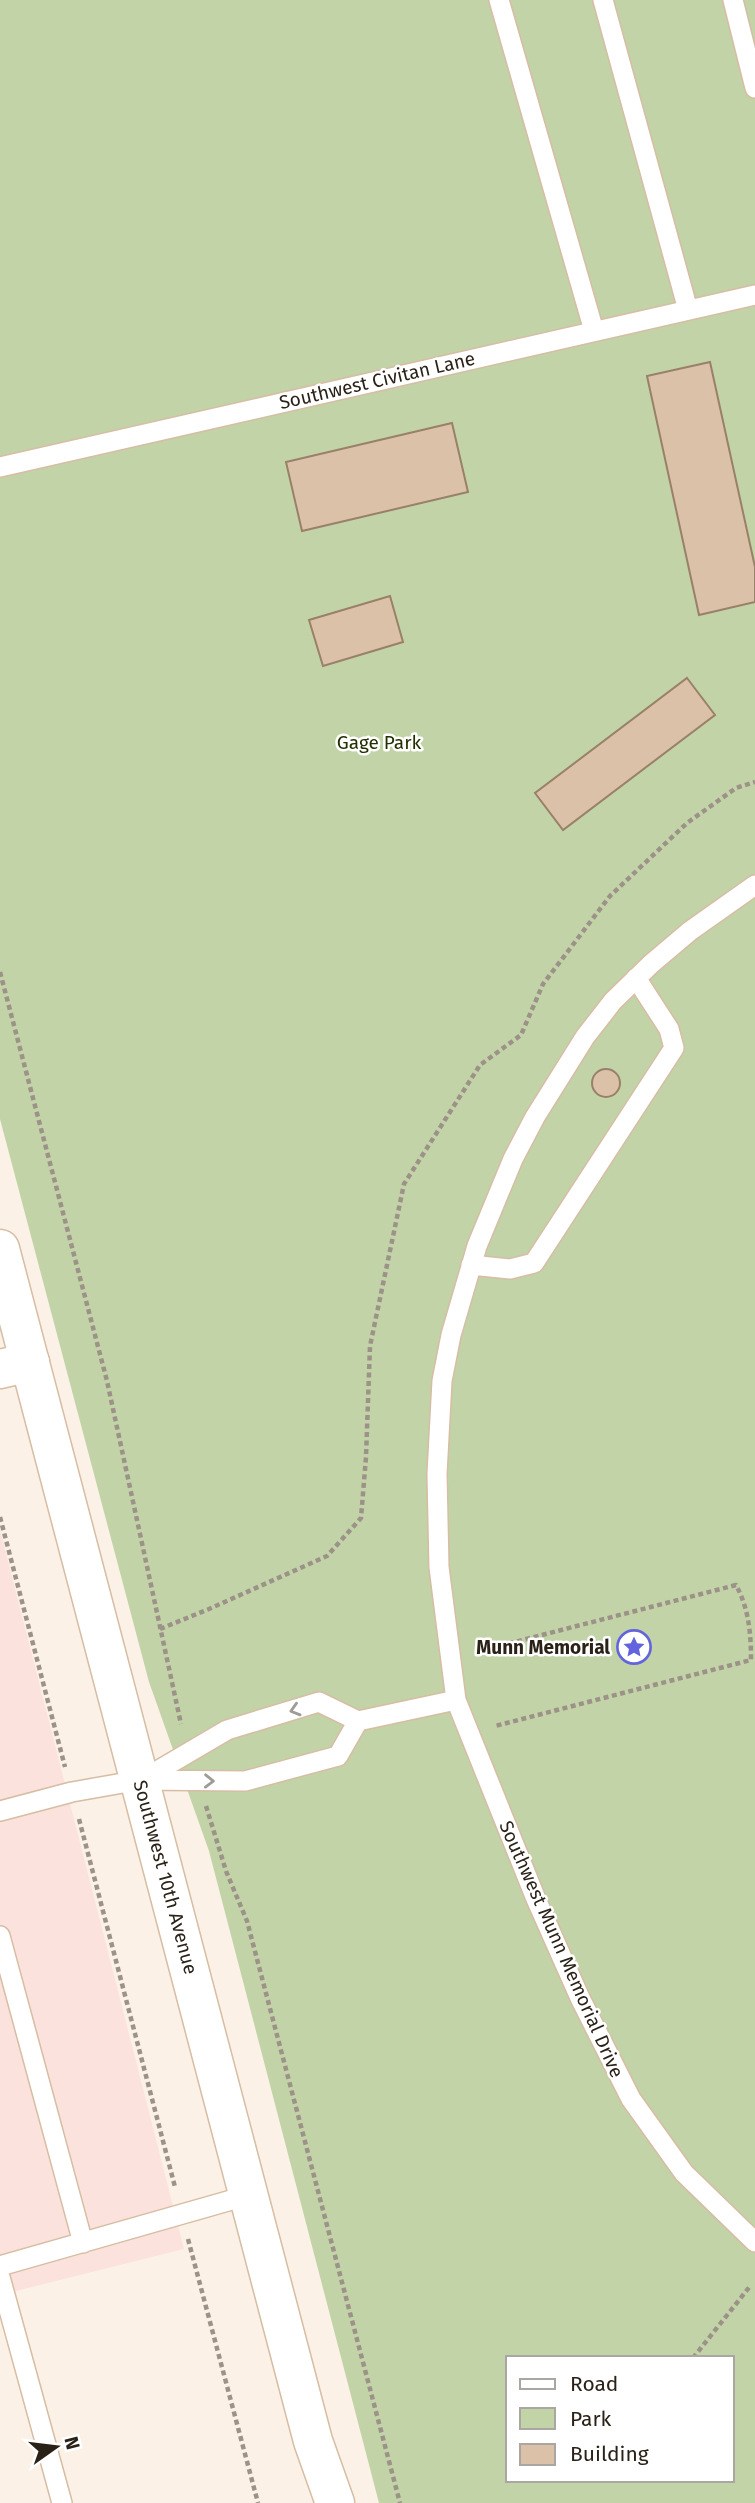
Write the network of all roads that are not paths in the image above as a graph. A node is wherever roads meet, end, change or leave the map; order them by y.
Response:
1 (499, 0) edge
2 (604, 0) edge
3 (733, 0) edge
4 (755, 88) edge
5 (755, 295) edge
6 (688, 310) junction
7 (594, 331) junction
8 (0, 467) edge
9 (755, 886) edge
10 (636, 978) junction
11 (0, 1249) edge
12 (471, 1265) junction
13 (15, 1366) edge
14 (456, 1700) junction
15 (358, 1721) junction
16 (140, 1780) junction
17 (0, 1811) edge
18 (0, 1936) edge
19 (249, 2195) junction
20 (755, 2242) edge
21 (83, 2243) junction
22 (0, 2266) edge
23 (0, 2277) edge
24 (62, 2503) edge
25 (335, 2503) edge

1 - 7 lane
2 - 6 lane
3 - 4 lane
5 - 6 lane, Southwest Civitan Lane
6 - 7 lane, Southwest Civitan Lane
7 - 8 lane, Southwest Civitan Lane
9 - 10 lane, Southwest Munn Memorial Drive
10 - 12 lane, Southwest Munn Memorial Drive
10 - 12 lane
11 - 13 main road, Southwest 10th Avenue
12 - 14 lane, Southwest Munn Memorial Drive
13 - 16 main road, Southwest 10th Avenue
14 - 15 lane
14 - 20 lane, Southwest Munn Memorial Drive
15 -> 16 lane
16 -> 15 lane
16 - 17 lane
16 - 19 main road, Southwest 10th Avenue
18 - 21 lane
19 - 21 lane
19 - 25 main road, Southwest 10th Avenue
21 - 22 lane
23 - 24 lane

